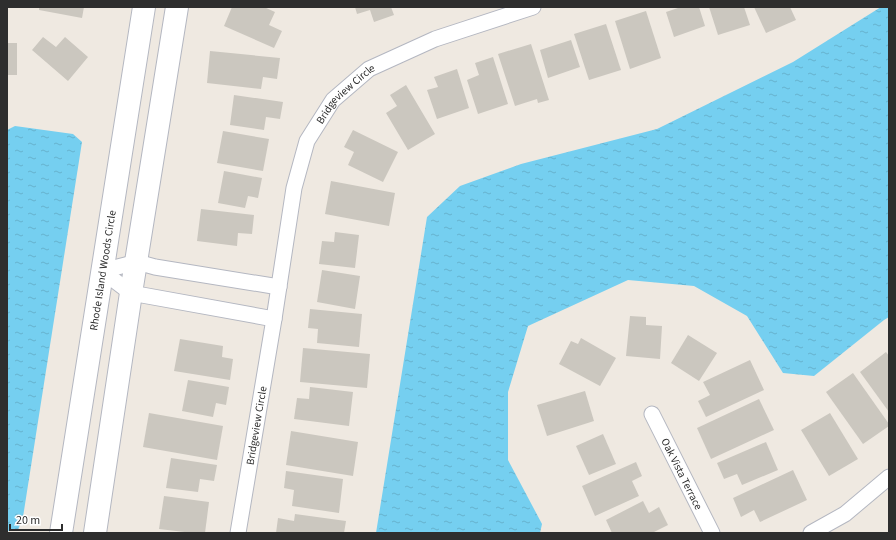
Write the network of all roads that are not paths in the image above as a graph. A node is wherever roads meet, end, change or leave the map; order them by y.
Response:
1 (144, 7) edge
2 (177, 7) edge
3 (533, 7) edge
4 (137, 262) junction
5 (102, 271) junction
6 (279, 287) junction
7 (131, 293) junction
8 (274, 319) junction
9 (652, 414) dead end
10 (889, 477) edge
11 (61, 533) edge
12 (95, 533) edge
13 (238, 533) edge
14 (712, 533) edge
15 (811, 533) edge

1 - 5 street, Rhode Island Woods Circle
2 - 4 street
3 - 6 street, Bridgeview Circle
4 - 5 street
4 - 6 street
4 - 7 street
5 - 7 street
5 - 11 street, Rhode Island Woods Circle
6 - 8 street, Bridgeview Circle
7 - 8 street
7 - 12 street
8 - 13 street, Bridgeview Circle
9 - 14 street, Oak Vista Terrace
10 - 15 street

